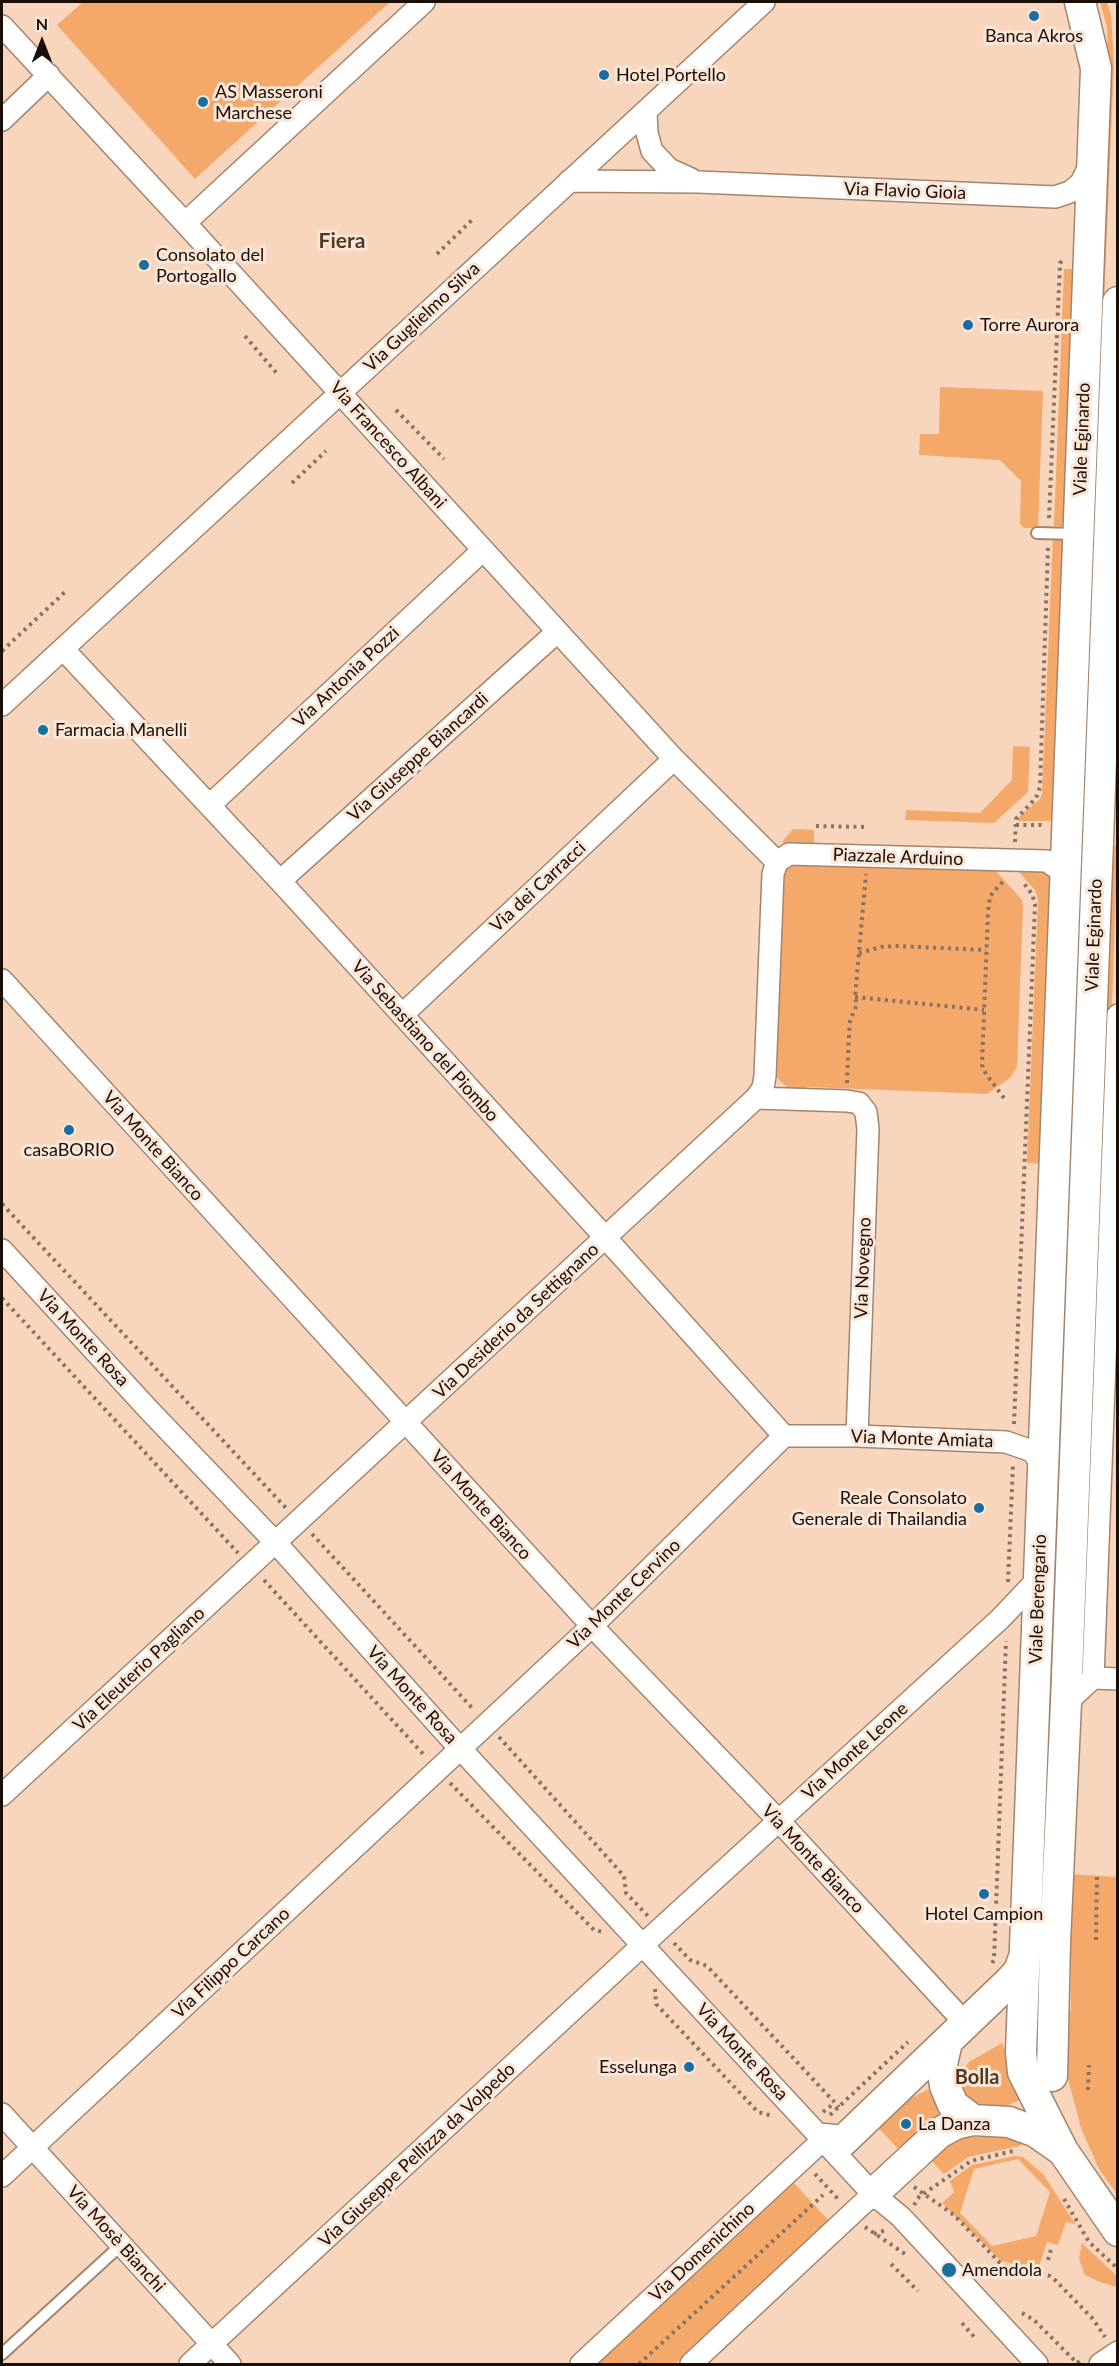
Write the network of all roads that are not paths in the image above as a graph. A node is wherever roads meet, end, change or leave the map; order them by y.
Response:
1 (424, 2) edge
2 (764, 2) edge
3 (1080, 2) edge
4 (2, 26) edge
5 (49, 75) junction
6 (646, 111) junction
7 (2, 120) edge
8 (1093, 159) junction
9 (569, 182) junction
10 (698, 182) junction
11 (184, 223) junction
12 (1118, 302) edge
13 (340, 393) junction
14 (1083, 411) junction
15 (1037, 533) dead end
16 (1078, 534) junction
17 (483, 550) junction
18 (557, 632) junction
19 (63, 649) junction
20 (2, 705) edge
21 (674, 759) junction
22 (1109, 763) edge
23 (210, 805) junction
24 (777, 862) junction
25 (1065, 878) junction
26 (280, 881) junction
27 (2, 980) edge
28 (402, 1015) junction
29 (1118, 1016) edge
30 (1090, 1064) junction
31 (756, 1098) junction
32 (606, 1238) junction
33 (2, 1250) edge
34 (406, 1422) junction
35 (784, 1436) junction
36 (857, 1436) junction
37 (1042, 1475) junction
38 (276, 1543) junction
39 (1038, 1580) junction
40 (592, 1626) junction
41 (1093, 1677) junction
42 (1118, 1678) edge
43 (1066, 1703) junction
44 (460, 1748) junction
45 (2, 1795) edge
46 (779, 1821) junction
47 (643, 1945) junction
48 (1025, 1948) junction
49 (1022, 2030) junction
50 (956, 2033) junction
51 (1049, 2092) junction
52 (2, 2114) edge
53 (973, 2120) junction
54 (825, 2122) junction
55 (1009, 2122) junction
56 (33, 2148) junction
57 (1063, 2151) junction
58 (2, 2176) edge
59 (873, 2194) junction
60 (1118, 2231) edge
61 (121, 2245) junction
62 (212, 2345) junction
63 (1112, 2347) edge
64 (2, 2354) edge
65 (1092, 2361) edge
66 (190, 2364) edge
67 (230, 2364) edge
68 (581, 2364) edge
69 (691, 2364) edge
70 (1036, 2364) edge

1 - 11 street
2 - 6 street, Via Guglielmo Silva
3 - 8 main road, Viale Eginardo
4 - 5 street, Via Francesco Albani
5 - 7 street
5 - 11 street, Via Francesco Albani
6 - 9 street, Via Guglielmo Silva
6 - 10 street, Via Flavio Gioia
8 - 10 street, Via Flavio Gioia
8 - 14 main road, Viale Eginardo
9 - 10 street, Via Flavio Gioia
9 - 13 street, Via Guglielmo Silva
11 - 13 street, Via Francesco Albani
12 - 22 main road, Viale Eginardo
13 - 17 street, Via Francesco Albani
13 - 19 street, Via Guglielmo Silva
14 - 16 main road, Viale Eginardo
14 - 22 main road
15 - 16 lane
16 - 25 main road, Viale Eginardo
17 - 18 street, Via Francesco Albani
17 - 23 street, Via Antonia Pozzi
18 - 21 street, Via Francesco Albani
18 - 26 street, Via Giuseppe Biancardi
19 - 20 street, Via Guglielmo Silva
19 - 23 street, Via Sebastiano del Piombo
21 - 24 street, Via Francesco Albani
21 - 28 street, Via dei Carracci
22 - 30 main road, Viale Eginardo
23 - 26 street, Via Sebastiano del Piombo
24 - 25 street, Piazzale Arduino
24 - 31 street
25 - 30 main road
25 - 37 main road, Viale Berengario
26 - 28 street, Via Sebastiano del Piombo
27 - 34 street, Via Monte Bianco
28 - 32 street, Via Sebastiano del Piombo
29 - 41 street
30 - 43 main road, Viale Berengario
31 - 32 street, Via Desiderio da Settignano
31 - 36 street, Via Novegno
32 - 34 street, Via Desiderio da Settignano
32 - 35 street, Via Sebastiano del Piombo
33 - 38 street, Via Monte Rosa
34 - 38 street, Via Desiderio da Settignano
34 - 40 street, Via Monte Bianco
35 - 36 street, Via Monte Amiata
35 - 40 street, Via Monte Cervino
36 - 37 street, Via Monte Amiata
37 - 39 main road, Viale Berengario
38 - 44 street, Via Monte Rosa
38 - 45 street, Via Eleuterio Pagliano
39 - 46 street, Via Monte Leone
39 - 48 main road, Viale Berengario
40 - 44 street, Via Monte Cervino
40 - 46 street, Via Monte Bianco
41 - 42 street
41 - 43 street
43 - 51 main road, Viale Berengario
44 - 47 street, Via Monte Rosa
44 - 56 street, Via Filippo Carcano
46 - 47 street, Via Monte Leone
46 - 50 street, Via Monte Bianco
47 - 54 street, Via Monte Rosa
47 - 62 street, Via Giuseppe Pellizza da Volpedo
48 - 49 main road, Viale Berengario
48 - 50 main road
49 - 50 main road
49 - 51 main road
50 - 53 main road
50 - 54 main road
51 - 55 main road
51 - 57 main road
52 - 56 street, Via Mosè Bianchi
53 - 55 main road
53 - 59 main road
54 - 59 street, Via Monte Rosa
54 - 68 street, Via Domenichino
55 - 57 main road
56 - 58 street, Via Filippo Carcano
56 - 61 street, Via Mosè Bianchi
57 - 60 main road
59 - 69 street
59 - 70 street, Via Monte Rosa
61 - 62 street, Via Mosè Bianchi
61 - 64 lane
62 - 66 street, Via Giuseppe Pellizza da Volpedo
62 - 67 street, Via Mosè Bianchi
63 - 65 street

